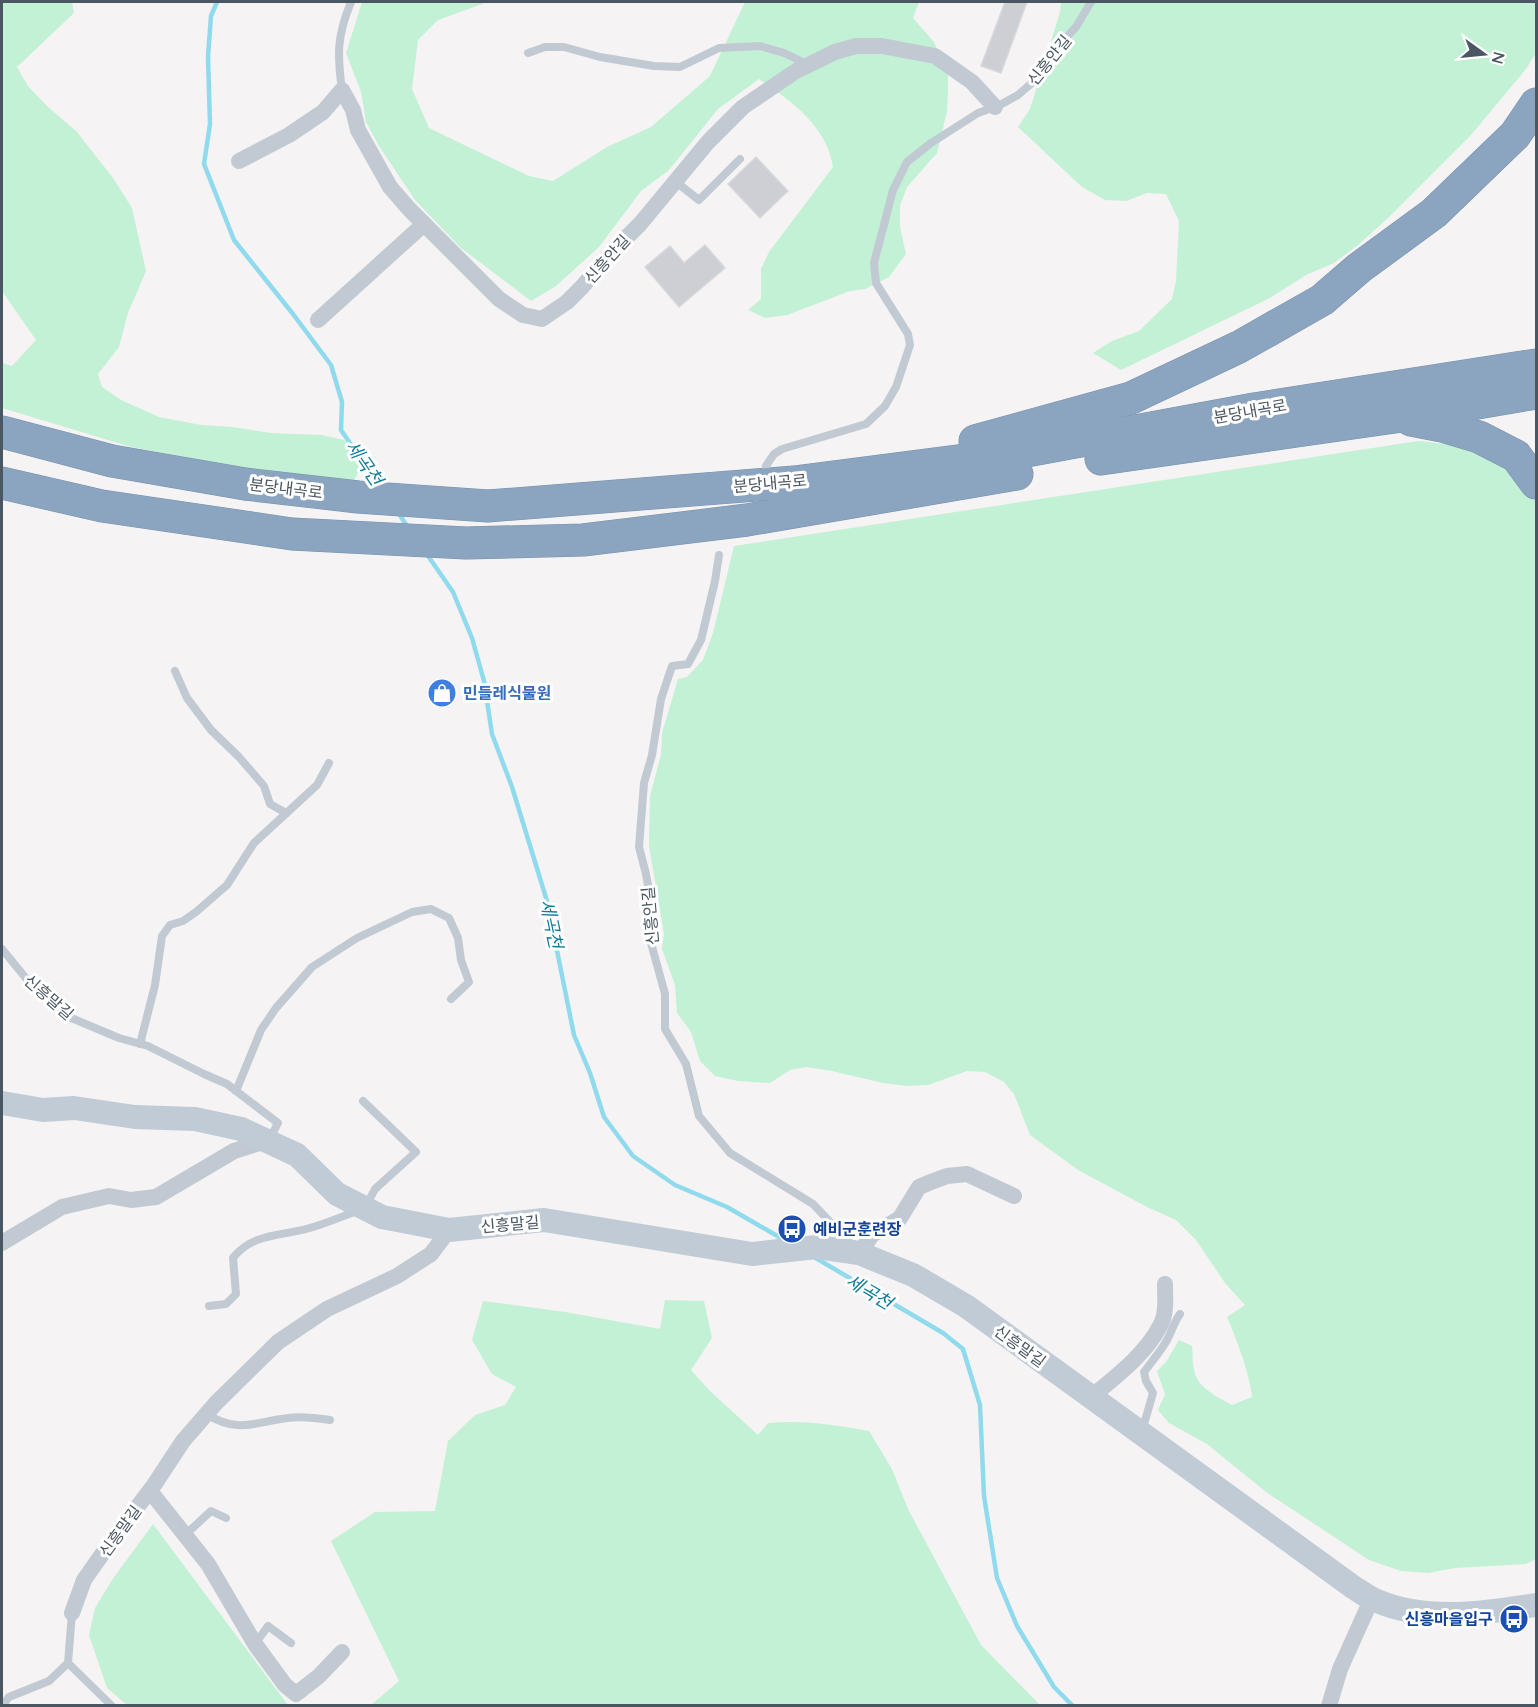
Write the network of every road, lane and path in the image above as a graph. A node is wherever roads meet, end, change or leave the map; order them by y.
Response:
1 (351, 2) edge
2 (1091, 2) edge
3 (528, 53) dead end
4 (809, 65) junction
5 (342, 90) junction
6 (1536, 104) edge
7 (995, 107) junction
8 (740, 159) dead end
9 (239, 161) dead end
10 (676, 182) junction
11 (424, 224) junction
12 (318, 320) dead end
13 (1536, 365) edge
14 (1536, 393) edge
15 (1395, 417) junction
16 (2, 432) edge
17 (766, 466) dead end
18 (794, 482) junction
19 (2, 483) edge
20 (1536, 483) edge
21 (718, 555) dead end
22 (175, 671) dead end
23 (329, 763) dead end
24 (286, 813) junction
25 (2, 949) edge
26 (451, 999) dead end
27 (140, 1044) junction
28 (236, 1091) junction
29 (363, 1101) dead end
30 (2, 1103) edge
31 (268, 1140) junction
32 (1014, 1196) dead end
33 (365, 1208) junction
34 (449, 1230) junction
35 (2, 1243) edge
36 (859, 1252) junction
37 (1165, 1284) dead end
38 (209, 1306) dead end
39 (1180, 1314) dead end
40 (1090, 1398) junction
41 (206, 1414) junction
42 (330, 1420) dead end
43 (1141, 1434) junction
44 (150, 1491) junction
45 (226, 1518) dead end
46 (185, 1535) junction
47 (1372, 1598) junction
48 (1536, 1605) edge
49 (72, 1613) joint
50 (291, 1643) dead end
51 (255, 1644) junction
52 (342, 1652) dead end
53 (68, 1663) junction
54 (2, 1706) edge
55 (112, 1706) edge
56 (1329, 1706) edge

1 - 5 lane, 신흥안길
2 - 7 lane, 신흥안길
3 - 4 lane
4 - 7 street, 신흥안길
4 - 10 street, 신흥안길
5 - 9 street
5 - 11 street, 신흥안길
6 - 18 highway
7 - 17 lane, 신흥안길
8 - 10 lane
10 - 11 street, 신흥안길
11 - 12 street
13 - 18 highway, 분당내곡로
14 - 15 highway, 분당내곡로
15 - 19 highway, 분당내곡로
15 - 20 highway
16 - 18 highway, 분당내곡로
21 - 36 lane, 신흥안길
22 - 24 lane
23 - 24 lane
24 - 27 lane
25 - 27 lane, 신흥말길
26 - 28 lane
27 - 28 lane, 신흥말길
28 - 31 lane, 신흥말길
29 - 33 lane
30 - 31 street, 신흥말길
31 - 33 street, 신흥말길
31 - 35 street
32 - 36 street
33 - 34 street, 신흥말길
33 - 38 lane
34 - 36 street, 신흥말길
34 - 41 street, 신흥말길
36 - 40 street, 신흥말길
37 - 40 street
39 - 43 lane
40 - 43 street, 신흥말길
41 - 42 lane
41 - 44 street, 신흥말길
43 - 47 street, 신흥말길
44 - 46 street
44 - 49 street, 신흥말길
45 - 46 lane
46 - 51 street
47 - 48 street, 신흥말길
47 - 56 street
49 - 53 lane
50 - 51 lane
51 - 52 street
53 - 54 lane
53 - 55 lane

